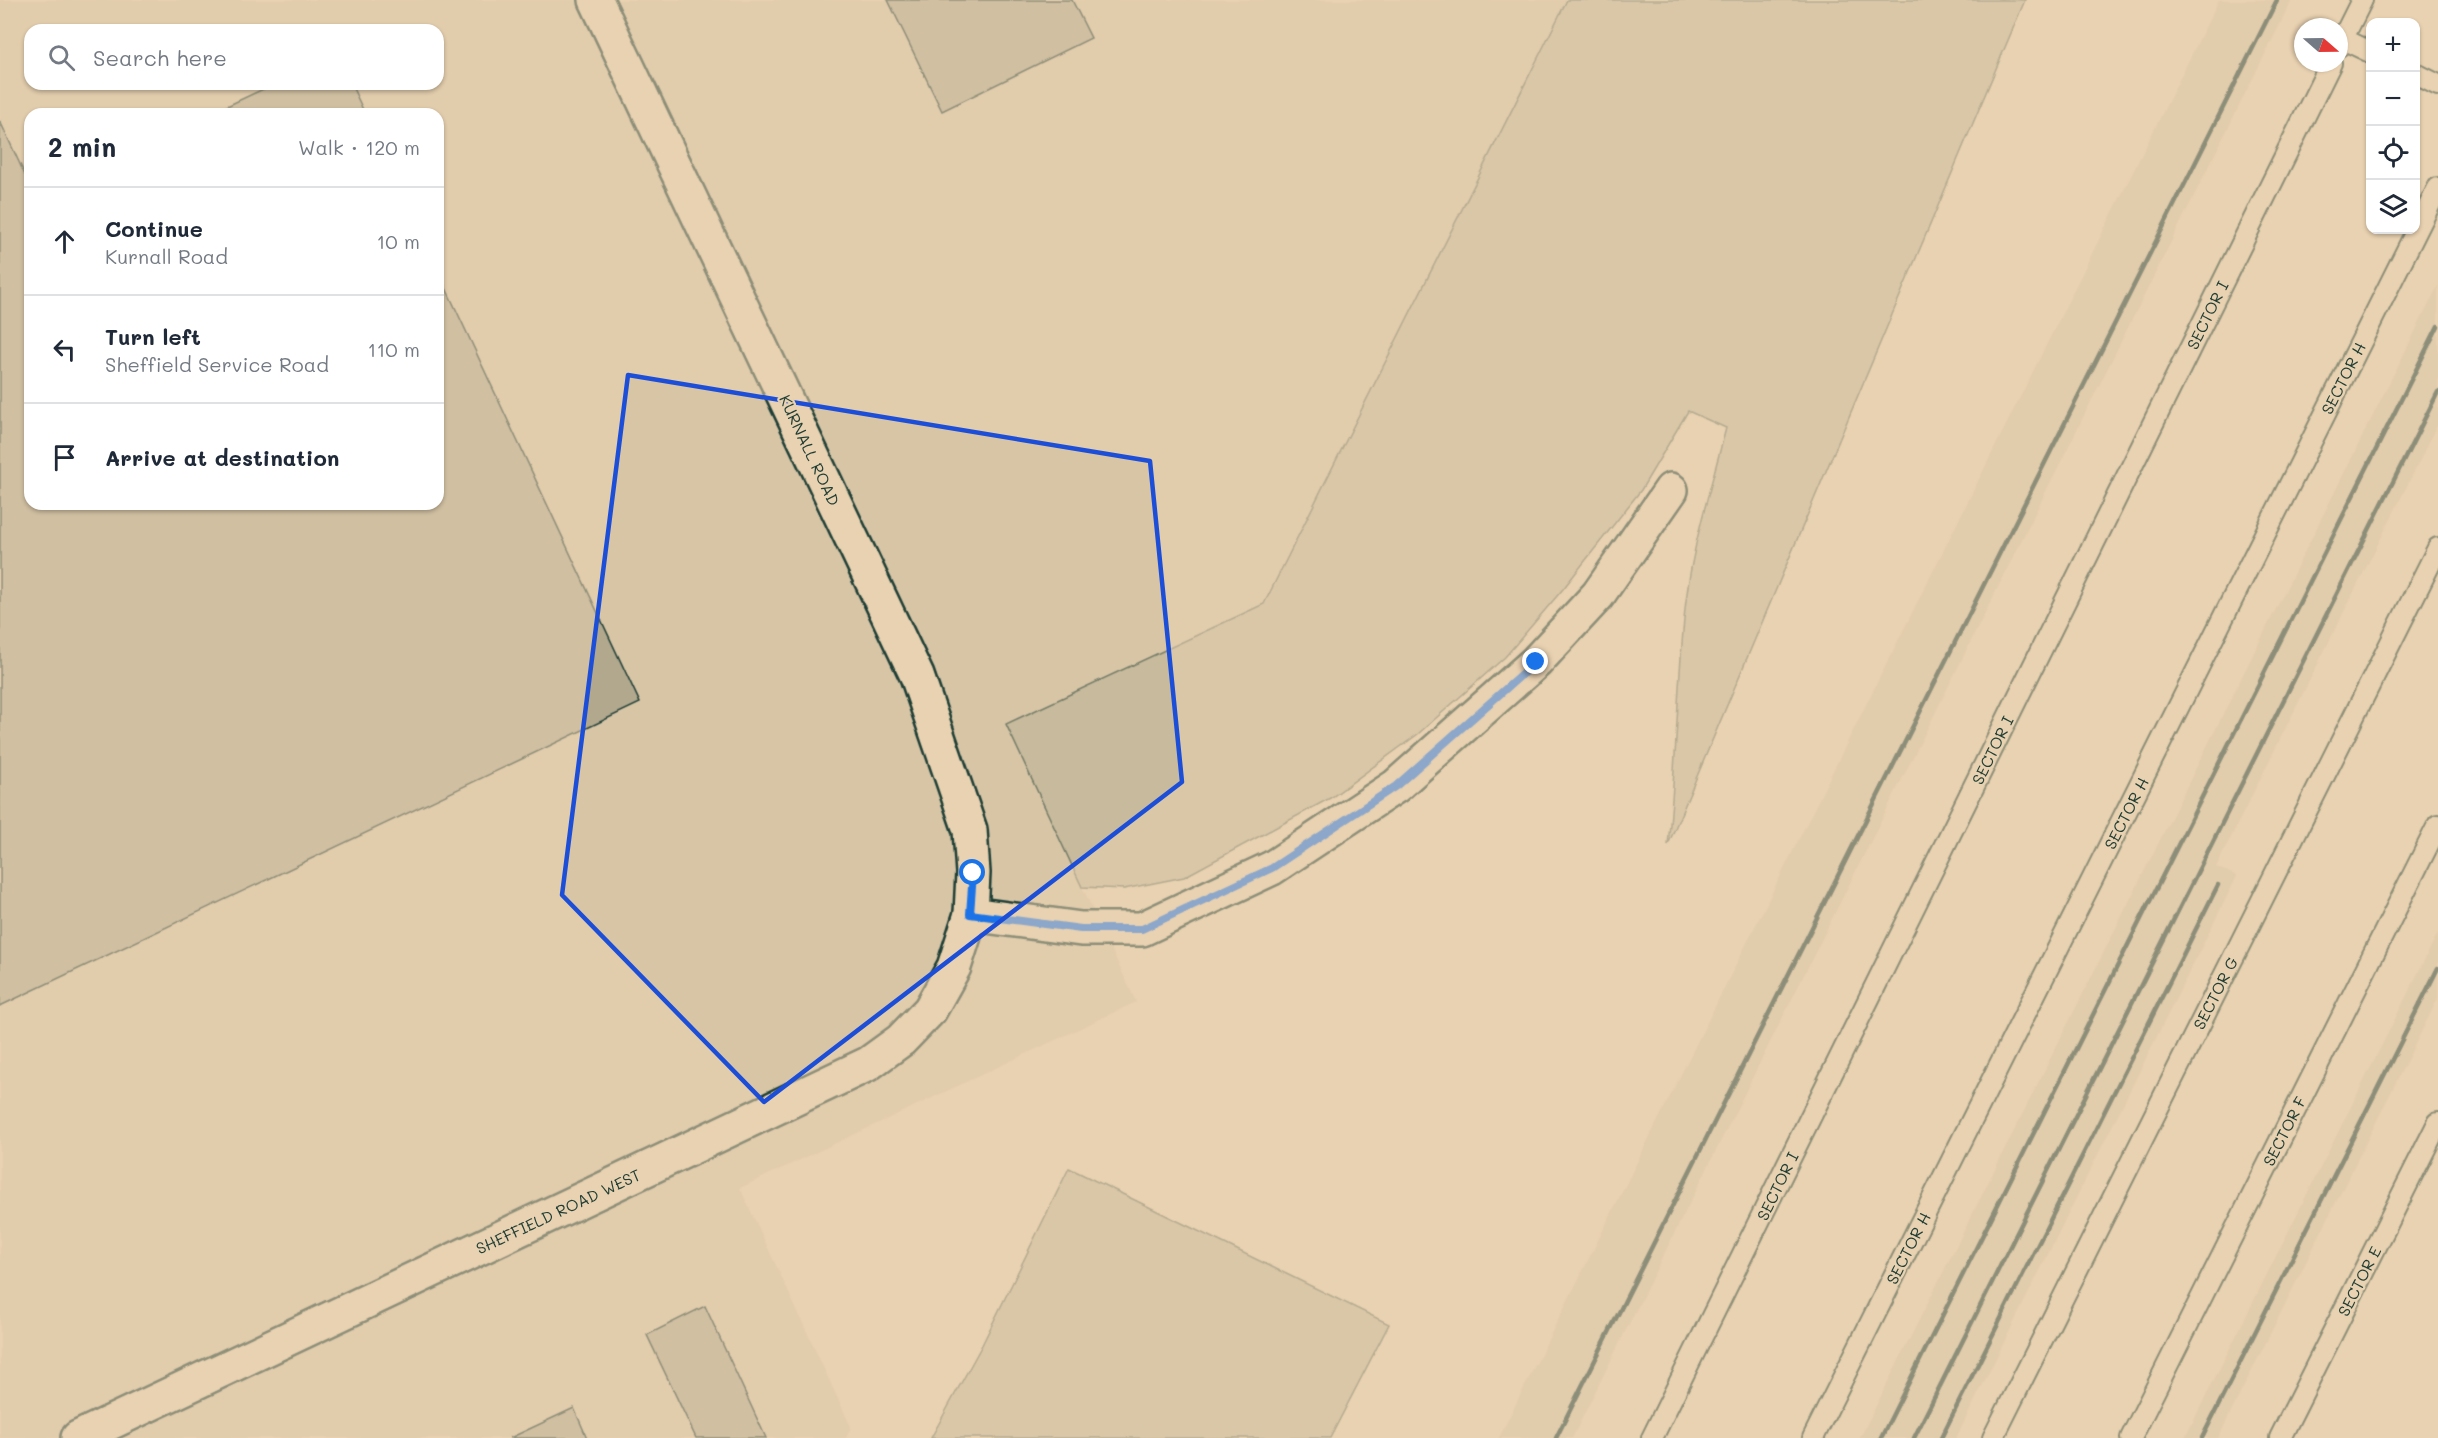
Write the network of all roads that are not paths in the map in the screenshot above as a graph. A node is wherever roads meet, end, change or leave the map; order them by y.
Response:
1 (596, 0) edge
2 (2362, 0) edge
3 (2348, 28) edge
4 (2348, 44) edge
5 (2366, 51) edge
6 (2327, 72) edge
7 (2420, 76) edge
8 (2438, 85) edge
9 (2438, 188) edge
10 (1671, 490) dead end
11 (2438, 548) edge
12 (2438, 825) edge
13 (970, 914) junction
14 (2438, 1123) edge
15 (78, 1438) edge
16 (1653, 1438) edge
17 (1813, 1438) edge
18 (1993, 1438) edge
19 (2130, 1438) edge
20 (2280, 1438) edge

1 - 13 street, KURNALL ROAD
2 - 3 lane
4 - 5 lane
6 - 16 lane, SECTOR I
7 - 8 lane
9 - 17 lane, SECTOR H
10 - 13 street
11 - 18 lane, SECTOR G
12 - 19 lane, SECTOR F
13 - 15 street, SHEFFIELD ROAD WEST
14 - 20 lane, SECTOR E

